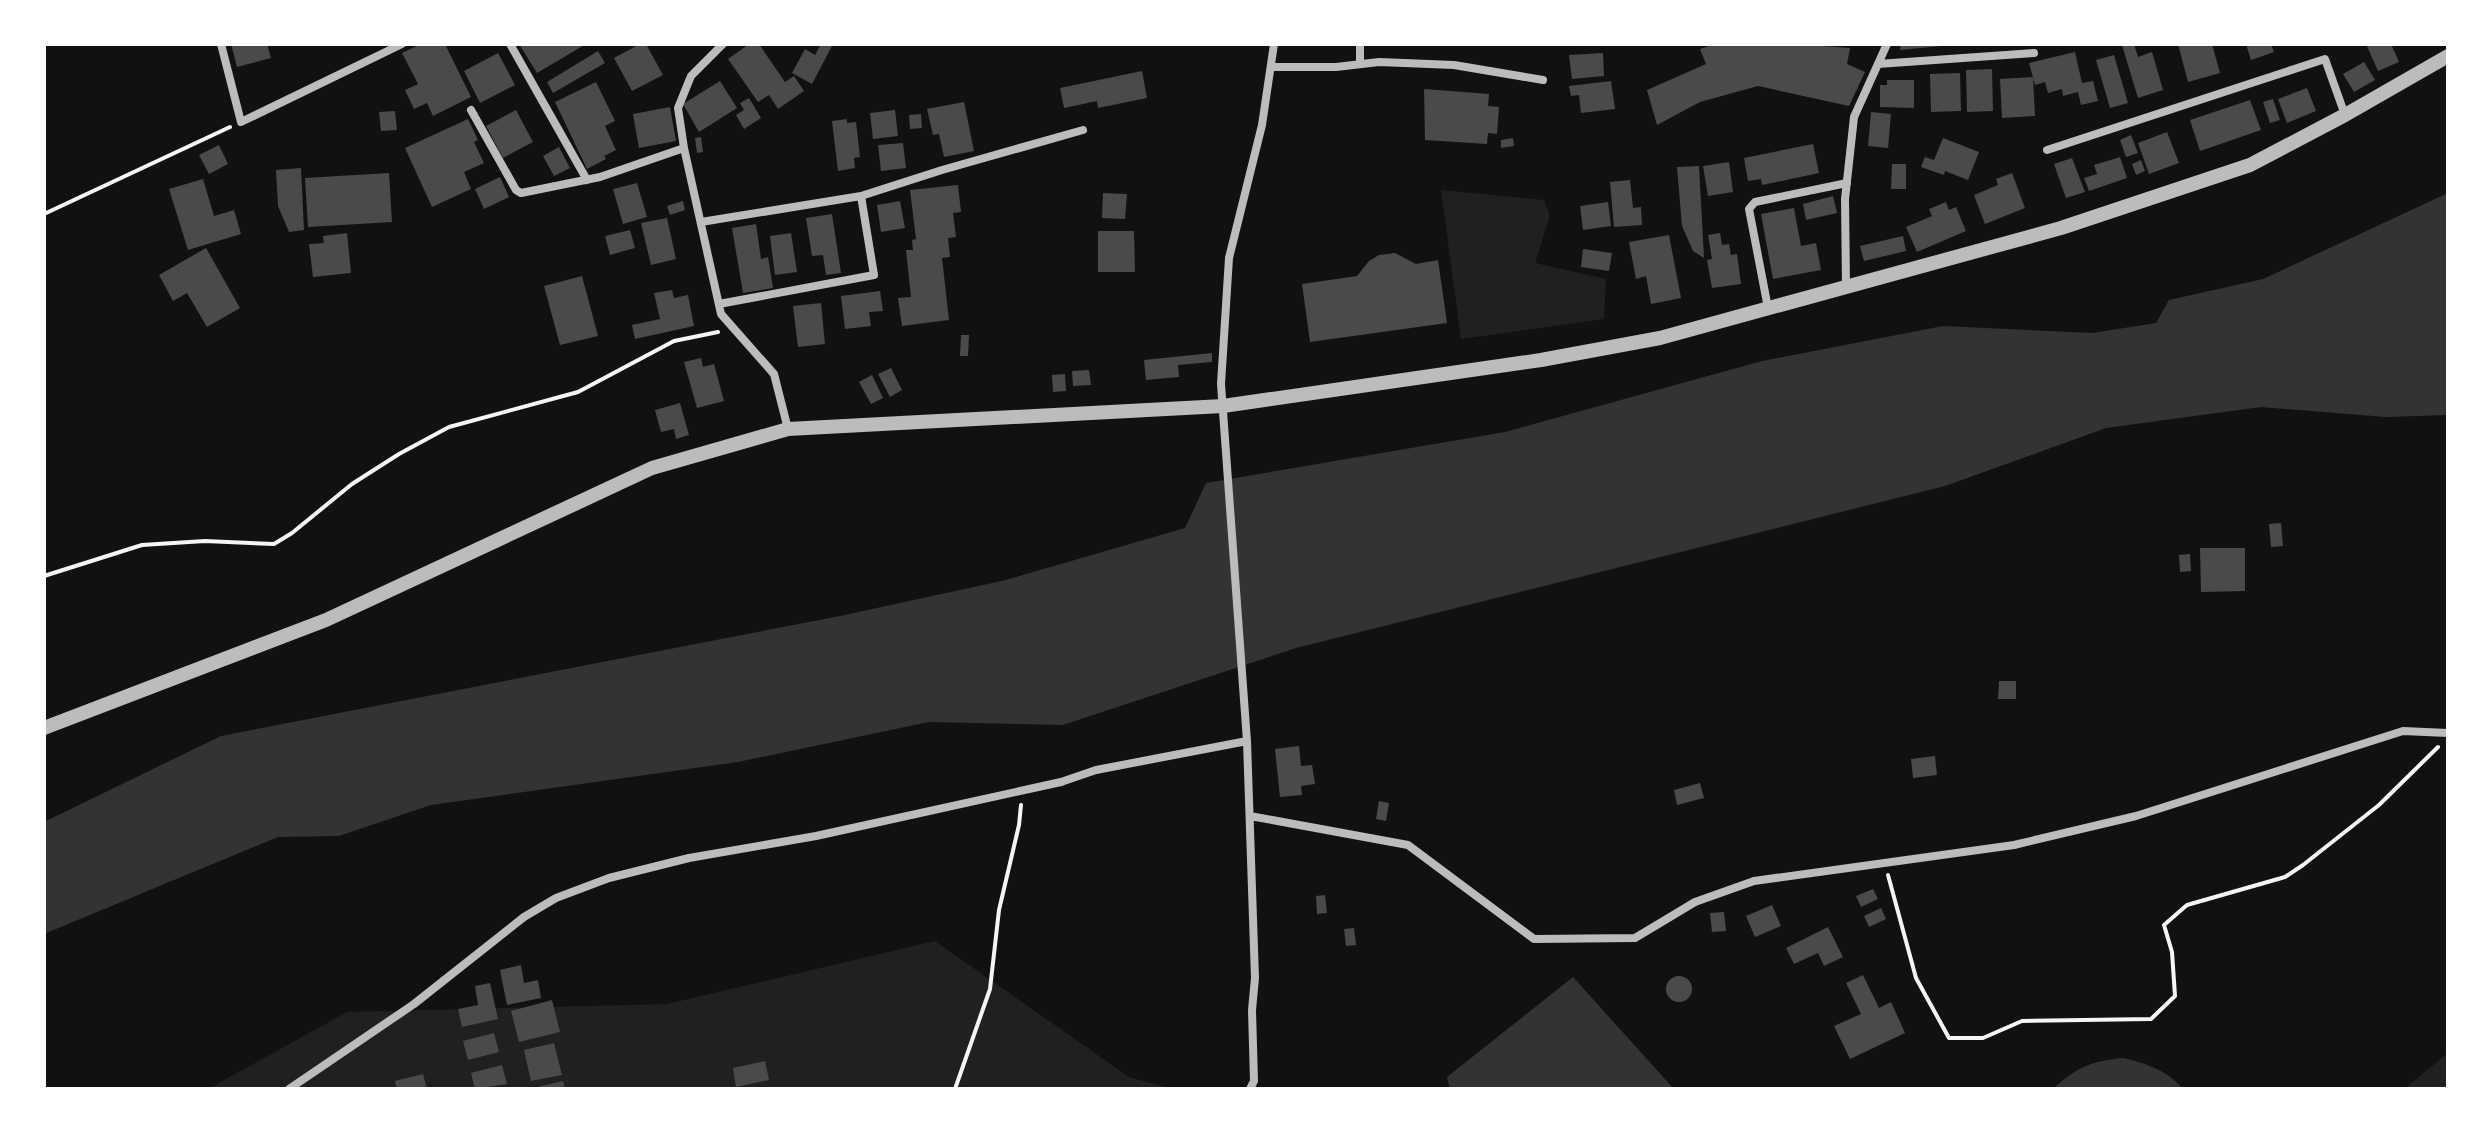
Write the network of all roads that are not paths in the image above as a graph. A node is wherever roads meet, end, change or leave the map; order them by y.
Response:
1 (221, 44) edge
2 (402, 44) edge
3 (510, 44) edge
4 (723, 44) edge
5 (1274, 44) edge
6 (1360, 44) edge
7 (1887, 44) edge
8 (2034, 53) dead end
9 (2448, 56) edge
10 (1360, 64) junction
11 (1878, 64) junction
12 (1271, 67) junction
13 (1543, 80) dead end
14 (471, 110) dead end
15 (2345, 115) junction
16 (1083, 130) dead end
17 (684, 148) junction
18 (2047, 150) dead end
19 (587, 180) junction
20 (1847, 183) junction
21 (861, 196) junction
22 (701, 222) junction
23 (1846, 286) junction
24 (719, 304) junction
25 (1768, 308) junction
26 (1223, 406) junction
27 (788, 429) junction
28 (44, 728) edge
29 (2448, 733) edge
30 (1247, 741) junction
31 (1250, 816) junction
32 (289, 1089) edge
33 (1250, 1089) edge

1 - 2 street
3 - 19 street
4 - 17 street
5 - 12 street
6 - 10 street
7 - 11 street
8 - 11 street
9 - 15 street
10 - 12 street
10 - 13 street
11 - 20 street
12 - 26 street
14 - 19 street
15 - 18 street
15 - 23 street
16 - 21 street
17 - 19 street
17 - 22 street
20 - 23 street
20 - 25 street
21 - 22 street
21 - 24 street
22 - 24 street
23 - 25 street
24 - 27 street
25 - 26 street
26 - 27 street
26 - 30 street
27 - 28 street
29 - 31 street
30 - 31 street
30 - 32 street
31 - 33 street

